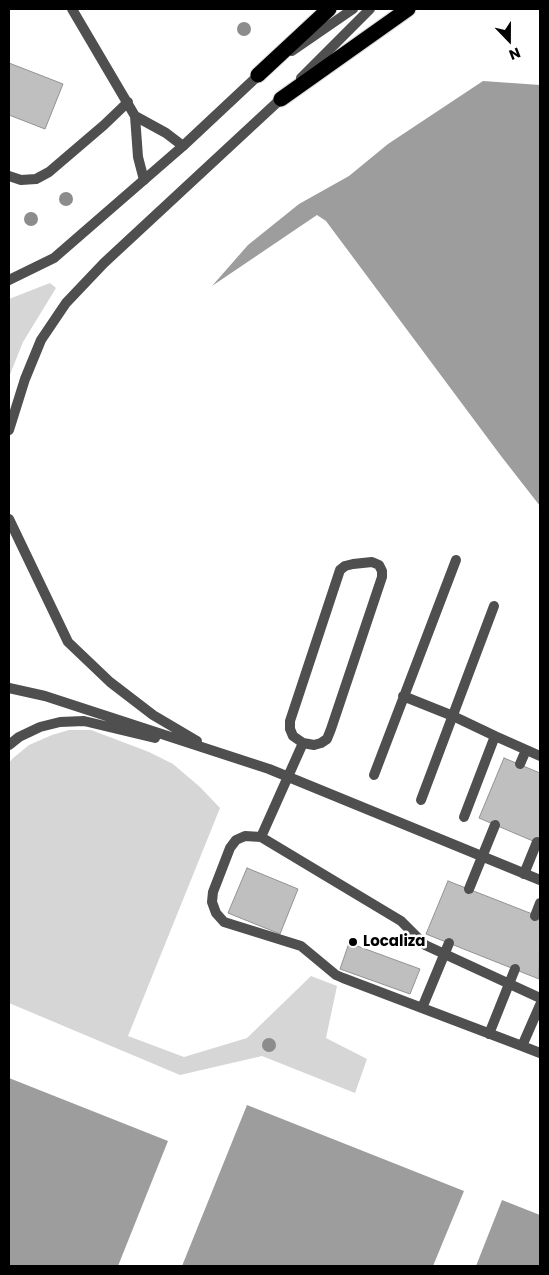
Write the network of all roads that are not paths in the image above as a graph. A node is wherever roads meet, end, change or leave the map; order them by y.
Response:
1 (72, 9) edge
2 (329, 9) edge
3 (353, 9) edge
4 (370, 9) edge
5 (408, 9) edge
6 (258, 75) junction
7 (281, 100) junction
8 (128, 102) junction
9 (135, 116) junction
10 (183, 146) junction
11 (9, 176) edge
12 (144, 180) junction
13 (9, 280) edge
14 (9, 430) edge
15 (9, 519) edge
16 (456, 560) dead end
17 (494, 606) dead end
18 (9, 688) edge
19 (403, 696) junction
20 (453, 716) junction
21 (495, 736) junction
22 (302, 743) junction
23 (9, 745) edge
24 (526, 750) junction
25 (215, 752) junction
26 (540, 756) edge
27 (520, 764) dead end
28 (374, 775) dead end
29 (287, 776) junction
30 (421, 800) dead end
31 (464, 817) dead end
32 (495, 825) dead end
33 (261, 837) junction
34 (537, 842) dead end
35 (482, 857) junction
36 (524, 874) junction
37 (540, 880) edge
38 (469, 889) dead end
39 (540, 903) edge
40 (536, 916) dead end
41 (449, 943) dead end
42 (444, 955) junction
43 (514, 969) dead end
44 (509, 984) junction
45 (540, 998) edge
46 (540, 1005) edge
47 (422, 1008) junction
48 (489, 1034) junction
49 (522, 1046) junction
50 (540, 1053) edge

1 - 8 street
2 - 6 highway
3 - 6 street
4 - 7 street
5 - 7 highway
6 - 10 street
7 - 14 street
8 - 9 street
8 - 11 street
9 - 10 street
9 - 12 street
10 - 12 street
12 - 13 street
15 - 25 street
16 - 19 street
17 - 20 street
18 - 25 street
19 - 20 street
19 - 28 street
20 - 21 street
20 - 30 street
21 - 24 street
21 - 31 street
22 - 22 street
22 - 29 street
23 - 25 street
24 - 26 street
24 - 27 street
25 - 29 street
29 - 33 street
29 - 35 street
32 - 35 street
33 - 42 street
33 - 47 street
34 - 36 street
35 - 36 street
35 - 38 street
36 - 37 street
39 - 40 street
41 - 42 street
42 - 44 street
42 - 47 street
43 - 44 street
44 - 45 street
44 - 48 street
46 - 49 street
47 - 48 street
48 - 49 street
49 - 50 street

